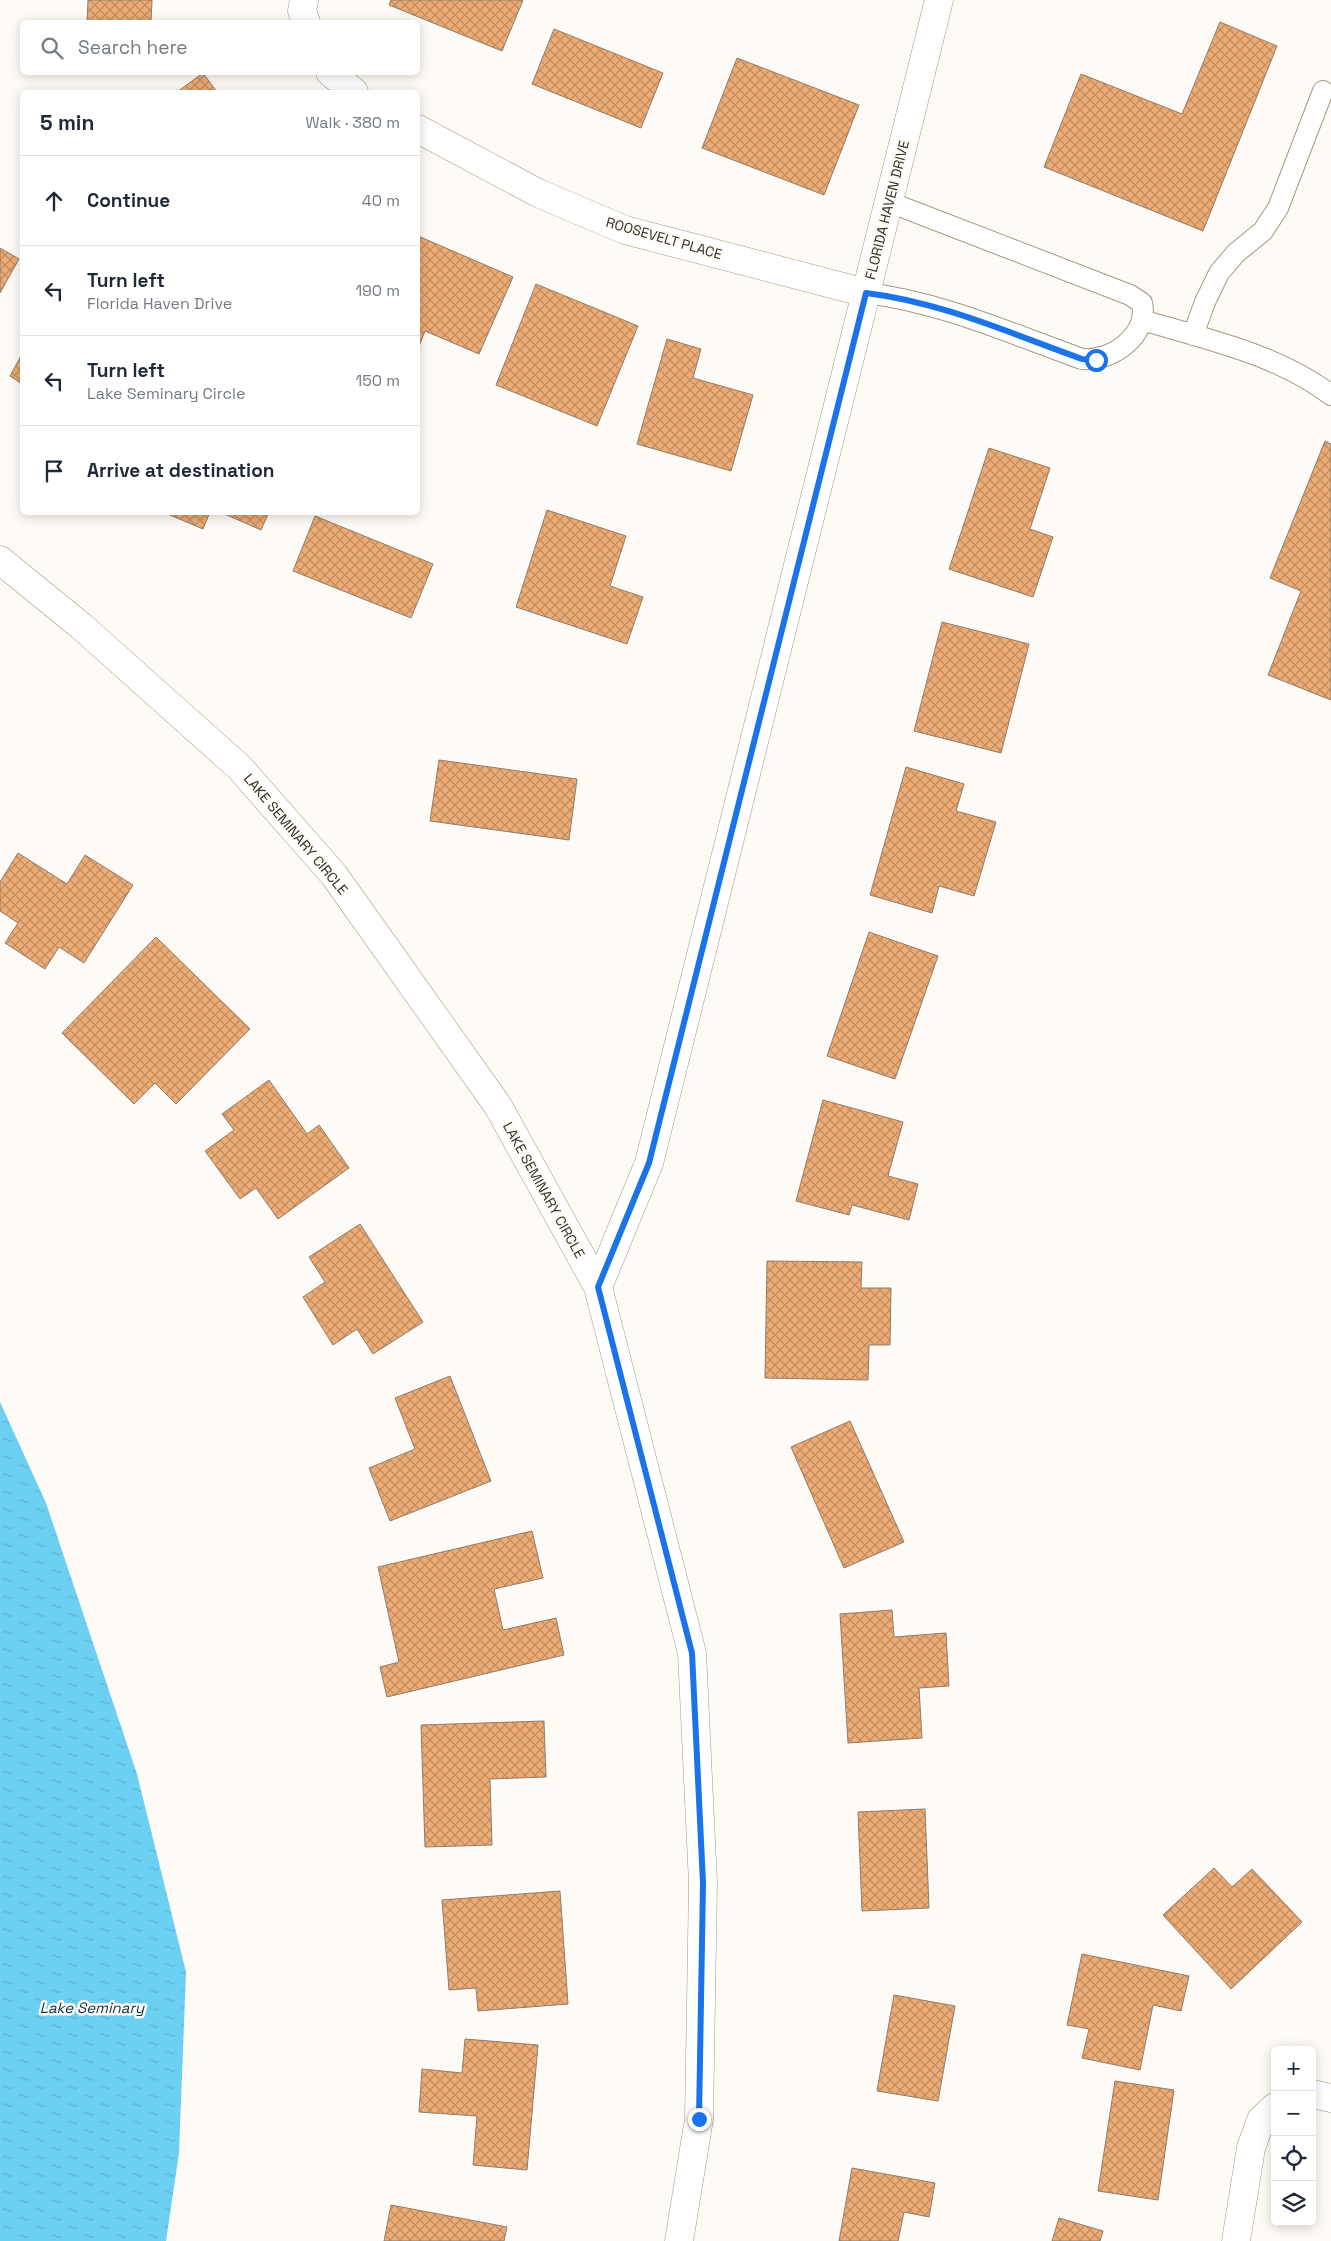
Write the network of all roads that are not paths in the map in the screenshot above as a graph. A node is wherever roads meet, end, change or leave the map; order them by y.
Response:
1 (304, 0) edge
2 (939, 0) edge
3 (305, 20) edge
4 (334, 75) edge
5 (352, 90) edge
6 (1324, 91) dead end
7 (420, 130) edge
8 (889, 202) junction
9 (866, 293) junction
10 (1142, 320) junction
11 (1193, 335) junction
12 (1331, 395) edge
13 (0, 560) edge
14 (598, 1287) junction
15 (1316, 2095) edge
16 (1331, 2098) edge
17 (1271, 2111) edge
18 (679, 2241) edge
19 (1236, 2241) edge

1 - 3 street
2 - 8 street, FLORIDA HAVEN DRIVE
4 - 5 street
6 - 11 lane
7 - 9 street, ROOSEVELT PLACE
8 - 9 street, FLORIDA HAVEN DRIVE
8 - 10 lane
9 - 10 lane
9 - 14 street, FLORIDA HAVEN DRIVE
10 - 11 lane
11 - 12 lane
13 - 14 street, LAKE SEMINARY CIRCLE
14 - 18 street, LAKE SEMINARY CIRCLE
15 - 16 street
17 - 19 street

